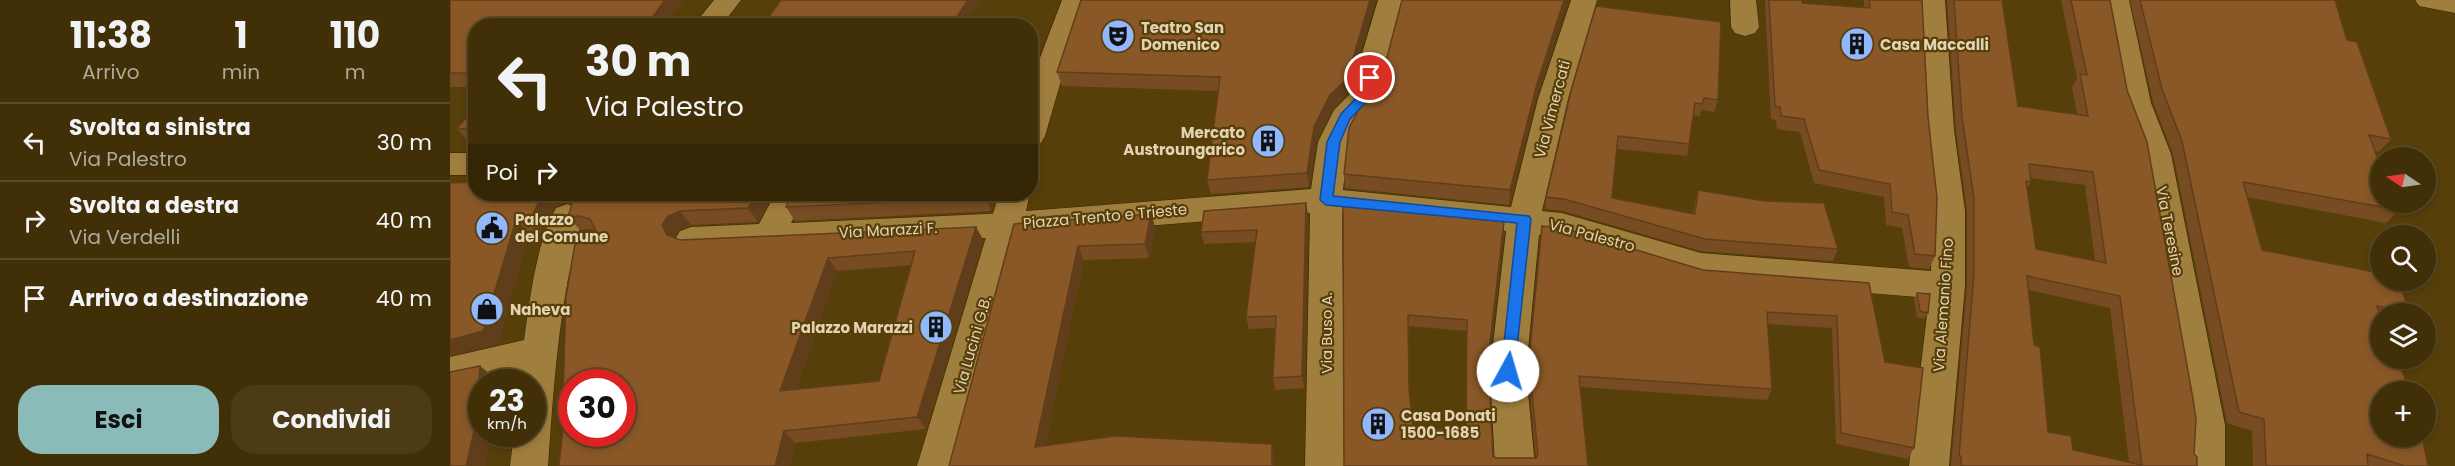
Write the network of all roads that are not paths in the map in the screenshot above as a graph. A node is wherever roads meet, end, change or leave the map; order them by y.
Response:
1 (728, 0) edge
2 (1075, 0) edge
3 (1391, 0) edge
4 (1584, 0) edge
5 (1743, 0) edge
6 (1932, 0) edge
7 (2116, 0) edge
8 (2428, 0) edge
9 (2455, 5) edge
10 (713, 18) edge
11 (1745, 27) dead end
12 (1038, 108) edge
13 (450, 164) edge
14 (468, 164) edge
15 (1326, 200) junction
16 (787, 201) edge
17 (1011, 209) edge
18 (1199, 209) joint
19 (567, 216) edge
20 (1524, 219) junction
21 (770, 236) junction
22 (691, 239) edge
23 (590, 243) edge
24 (556, 250) junction
25 (1948, 286) junction
26 (540, 351) junction
27 (538, 369) edge
28 (450, 372) edge
29 (531, 447) edge
30 (529, 466) edge
31 (937, 466) edge
32 (1325, 466) edge
33 (1515, 466) edge
34 (1929, 466) edge
35 (2205, 466) edge

1 - 10 street
2 - 12 street
3 - 15 street, Via Buso A.
4 - 20 street, Via Vimercati
5 - 11 street
6 - 25 street, Via Alemanio Fino
7 - 35 street, Via Teresine
8 - 9 street
13 - 14 street
15 - 18 street, Via Palestro
15 - 20 street, Via Palestro
15 - 32 street, Via Buso A.
16 - 21 street
17 - 18 street, Piazza Trento e Trieste
17 - 21 street, Via Marazzi F.
17 - 31 street, Via Lucini G.B.
19 - 24 street
20 - 25 street, Via Palestro
20 - 33 street, Via Vimercati
21 - 22 street, Via Marazzi F.
23 - 24 street
24 - 26 street
25 - 34 street, Via Alemanio Fino
26 - 27 street
26 - 28 street
29 - 30 street

